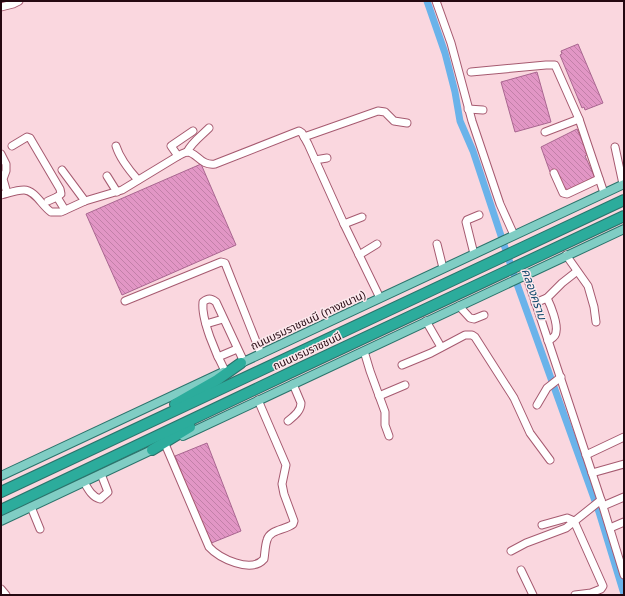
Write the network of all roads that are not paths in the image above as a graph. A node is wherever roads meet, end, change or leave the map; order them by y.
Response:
1 (19, 1) edge
2 (436, 1) edge
3 (1, 6) edge
4 (471, 72) dead end
5 (468, 109) junction
6 (483, 110) dead end
7 (579, 119) junction
8 (407, 124) dead end
9 (209, 128) dead end
10 (193, 131) dead end
11 (545, 132) dead end
12 (304, 137) junction
13 (12, 146) dead end
14 (116, 146) dead end
15 (615, 147) dead end
16 (187, 152) junction
17 (1, 154) edge
18 (178, 156) junction
19 (327, 158) dead end
20 (315, 160) junction
21 (62, 170) dead end
22 (554, 173) dead end
23 (107, 176) dead end
24 (599, 179) junction
25 (138, 180) junction
26 (624, 184) edge
27 (117, 192) junction
28 (604, 193) junction
29 (4, 194) edge
30 (57, 197) junction
31 (624, 200) edge
32 (48, 201) dead end
33 (85, 201) junction
34 (65, 210) junction
35 (479, 215) dead end
36 (624, 216) edge
37 (362, 217) dead end
38 (344, 224) junction
39 (624, 229) edge
40 (513, 235) junction
41 (378, 244) dead end
42 (437, 244) dead end
43 (474, 254) junction
44 (359, 255) junction
45 (566, 255) junction
46 (443, 268) junction
47 (576, 272) junction
48 (524, 275) junction
49 (380, 298) junction
50 (547, 298) junction
51 (125, 300) dead end
52 (535, 303) junction
53 (459, 306) junction
54 (484, 314) dead end
55 (224, 319) junction
56 (426, 322) junction
57 (596, 322) dead end
58 (206, 324) junction
59 (548, 341) junction
60 (441, 347) junction
61 (237, 349) junction
62 (364, 351) junction
63 (261, 354) junction
64 (218, 358) junction
65 (242, 363) junction
66 (402, 365) dead end
67 (225, 371) junction
68 (559, 378) junction
69 (293, 384) junction
70 (406, 385) dead end
71 (240, 396) junction
72 (379, 396) junction
73 (258, 400) junction
74 (537, 406) dead end
75 (288, 421) dead end
76 (151, 422) junction
77 (389, 436) dead end
78 (624, 437) edge
79 (165, 444) junction
80 (152, 450) junction
81 (586, 455) junction
82 (550, 460) dead end
83 (624, 464) edge
84 (592, 473) junction
85 (101, 474) junction
86 (1, 476) edge
87 (84, 482) junction
88 (1, 492) edge
89 (624, 497) edge
90 (599, 504) junction
91 (31, 507) junction
92 (1, 510) edge
93 (1, 521) edge
94 (574, 521) junction
95 (624, 522) edge
96 (542, 525) dead end
97 (610, 528) junction
98 (40, 529) dead end
99 (512, 551) dead end
100 (522, 570) dead end
101 (624, 575) edge
102 (1, 590) edge
103 (6, 595) edge
104 (533, 595) edge
105 (574, 595) edge

1 - 3 street
2 - 5 street
4 - 7 street
5 - 6 street
5 - 40 street
7 - 11 street
7 - 24 street
8 - 12 street
9 - 16 street
10 - 18 street
12 - 16 street
12 - 20 street
13 - 30 street
14 - 25 street
15 - 26 street
16 - 18 street
17 - 29 street
18 - 25 street
19 - 20 street
20 - 38 street
21 - 33 street
22 - 24 street
23 - 27 street
24 - 28 street
25 - 27 street
26 - 28 main road, ถนนบรมราชชนนี (ทางขนาน)
27 - 33 street
28 - 40 main road, ถนนบรมราชชนนี (ทางขนาน)
29 - 34 street
30 - 32 street
30 - 34 street
31 - 76 highway, ถนนบรมราชชนนี
33 - 34 street
35 - 43 street
36 - 71 highway, ถนนบรมราชชนนี
37 - 38 street
38 - 44 street
39 - 45 main road
40 - 43 main road, ถนนบรมราชชนนี (ทางขนาน)
41 - 44 street
42 - 46 street
43 - 46 main road, ถนนบรมราชชนนี (ทางขนาน)
44 - 49 street
45 - 47 street
45 - 48 main road
46 - 49 main road, ถนนบรมราชชนนี (ทางขนาน)
47 - 50 street
47 - 57 street
48 - 52 street
48 - 53 main road
49 - 63 main road, ถนนบรมราชชนนี (ทางขนาน)
50 - 52 street
50 - 59 street
51 - 63 street
52 - 59 street
53 - 54 street
53 - 56 main road
55 - 58 street
55 - 58 street
55 - 61 street
56 - 60 street
56 - 62 main road
58 - 64 street
59 - 68 street
60 - 66 street
60 - 82 street
61 - 64 street
61 - 65 street
62 - 69 main road
62 - 72 street
63 - 65 main road, ถนนบรมราชชนนี (ทางขนาน)
64 - 67 street
65 - 67 main road, ถนนบรมราชชนนี (ทางขนาน)
65 - 76 highway
67 - 86 main road, ถนนบรมราชชนนี (ทางขนาน)
68 - 74 street
68 - 81 street
69 - 73 main road
69 - 75 street
70 - 72 street
71 - 80 highway
71 - 92 highway, ถนนบรมราชชนนี
72 - 77 street
73 - 79 main road
73 - 79 street
76 - 88 highway, ถนนบรมราชชนนี
78 - 81 street
79 - 80 main road
80 - 85 main road
81 - 84 street
83 - 84 street
84 - 90 street
85 - 87 main road
85 - 87 street
87 - 91 main road
89 - 90 street
90 - 94 street
90 - 97 street
91 - 93 main road
91 - 98 street
94 - 96 street
94 - 99 street
94 - 105 street
95 - 97 street
97 - 101 street
100 - 104 street
102 - 103 street

